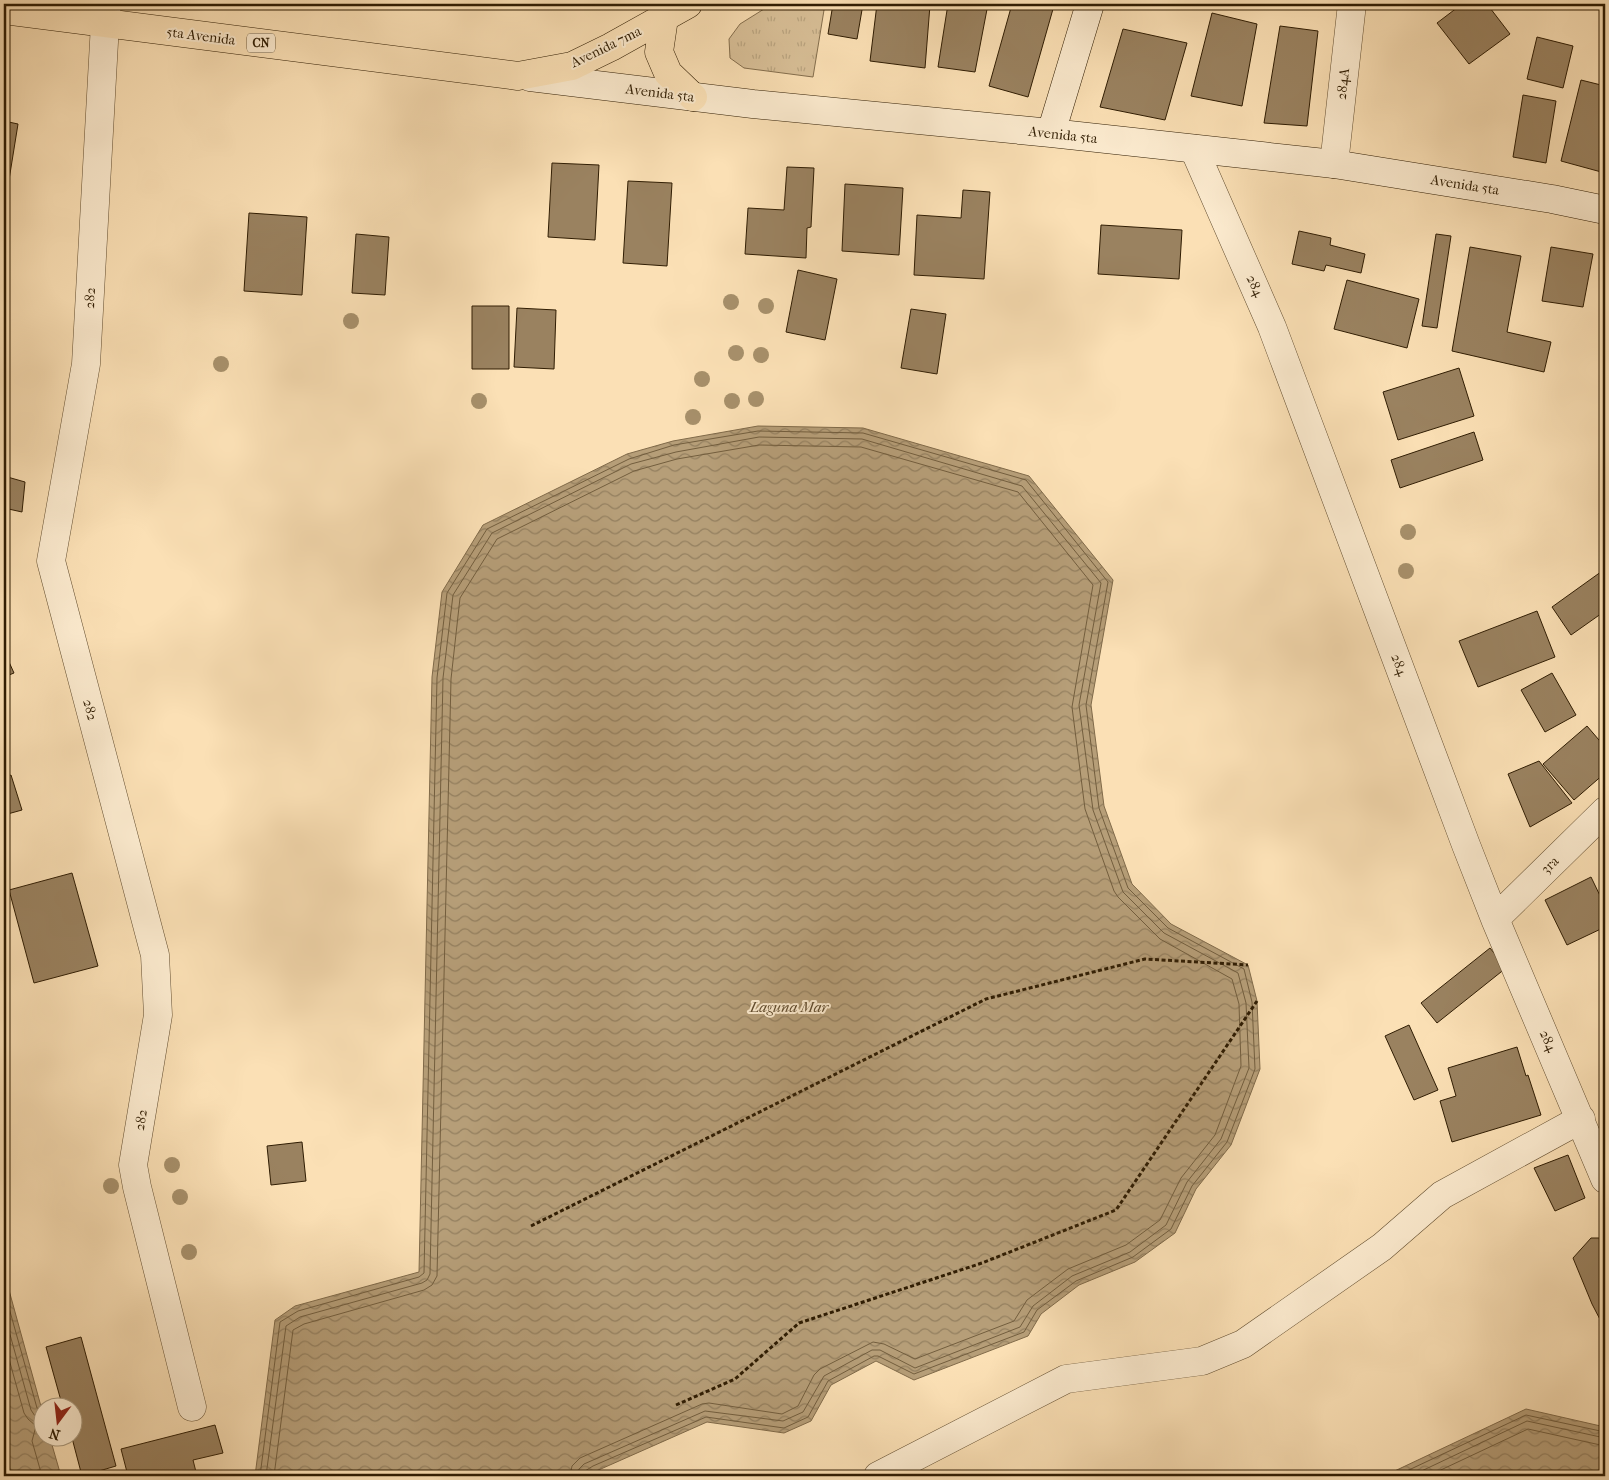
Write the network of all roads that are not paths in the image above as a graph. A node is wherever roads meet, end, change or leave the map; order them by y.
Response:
1 (688, 4) edge
2 (1090, 4) edge
3 (1352, 4) edge
4 (4, 10) edge
5 (106, 14) edge
6 (664, 18) junction
7 (518, 76) junction
8 (693, 97) junction
9 (1051, 134) junction
10 (1194, 149) junction
11 (1334, 164) junction
12 (1605, 210) edge
13 (1605, 811) edge
14 (1495, 919) junction
15 (1581, 1119) junction
16 (1605, 1180) edge
17 (192, 1407) dead end
18 (878, 1476) edge

1 - 6 highway, Avenida 7ma / CN
2 - 9 street
3 - 11 street, 284A
4 - 5 highway, 5ta Avenida / CN
5 - 7 highway, 5ta Avenida / CN
5 - 17 street, 282
6 - 7 highway, Avenida 7ma / CN
6 - 8 highway
7 - 8 street, Avenida 5ta
8 - 9 street, Avenida 5ta
9 - 10 street, Avenida 5ta
10 - 11 street, Avenida 5ta
10 - 14 street, 284
11 - 12 street, Avenida 5ta
13 - 14 street, 3ra
14 - 15 street, 284
15 - 16 street, 284
15 - 18 street

